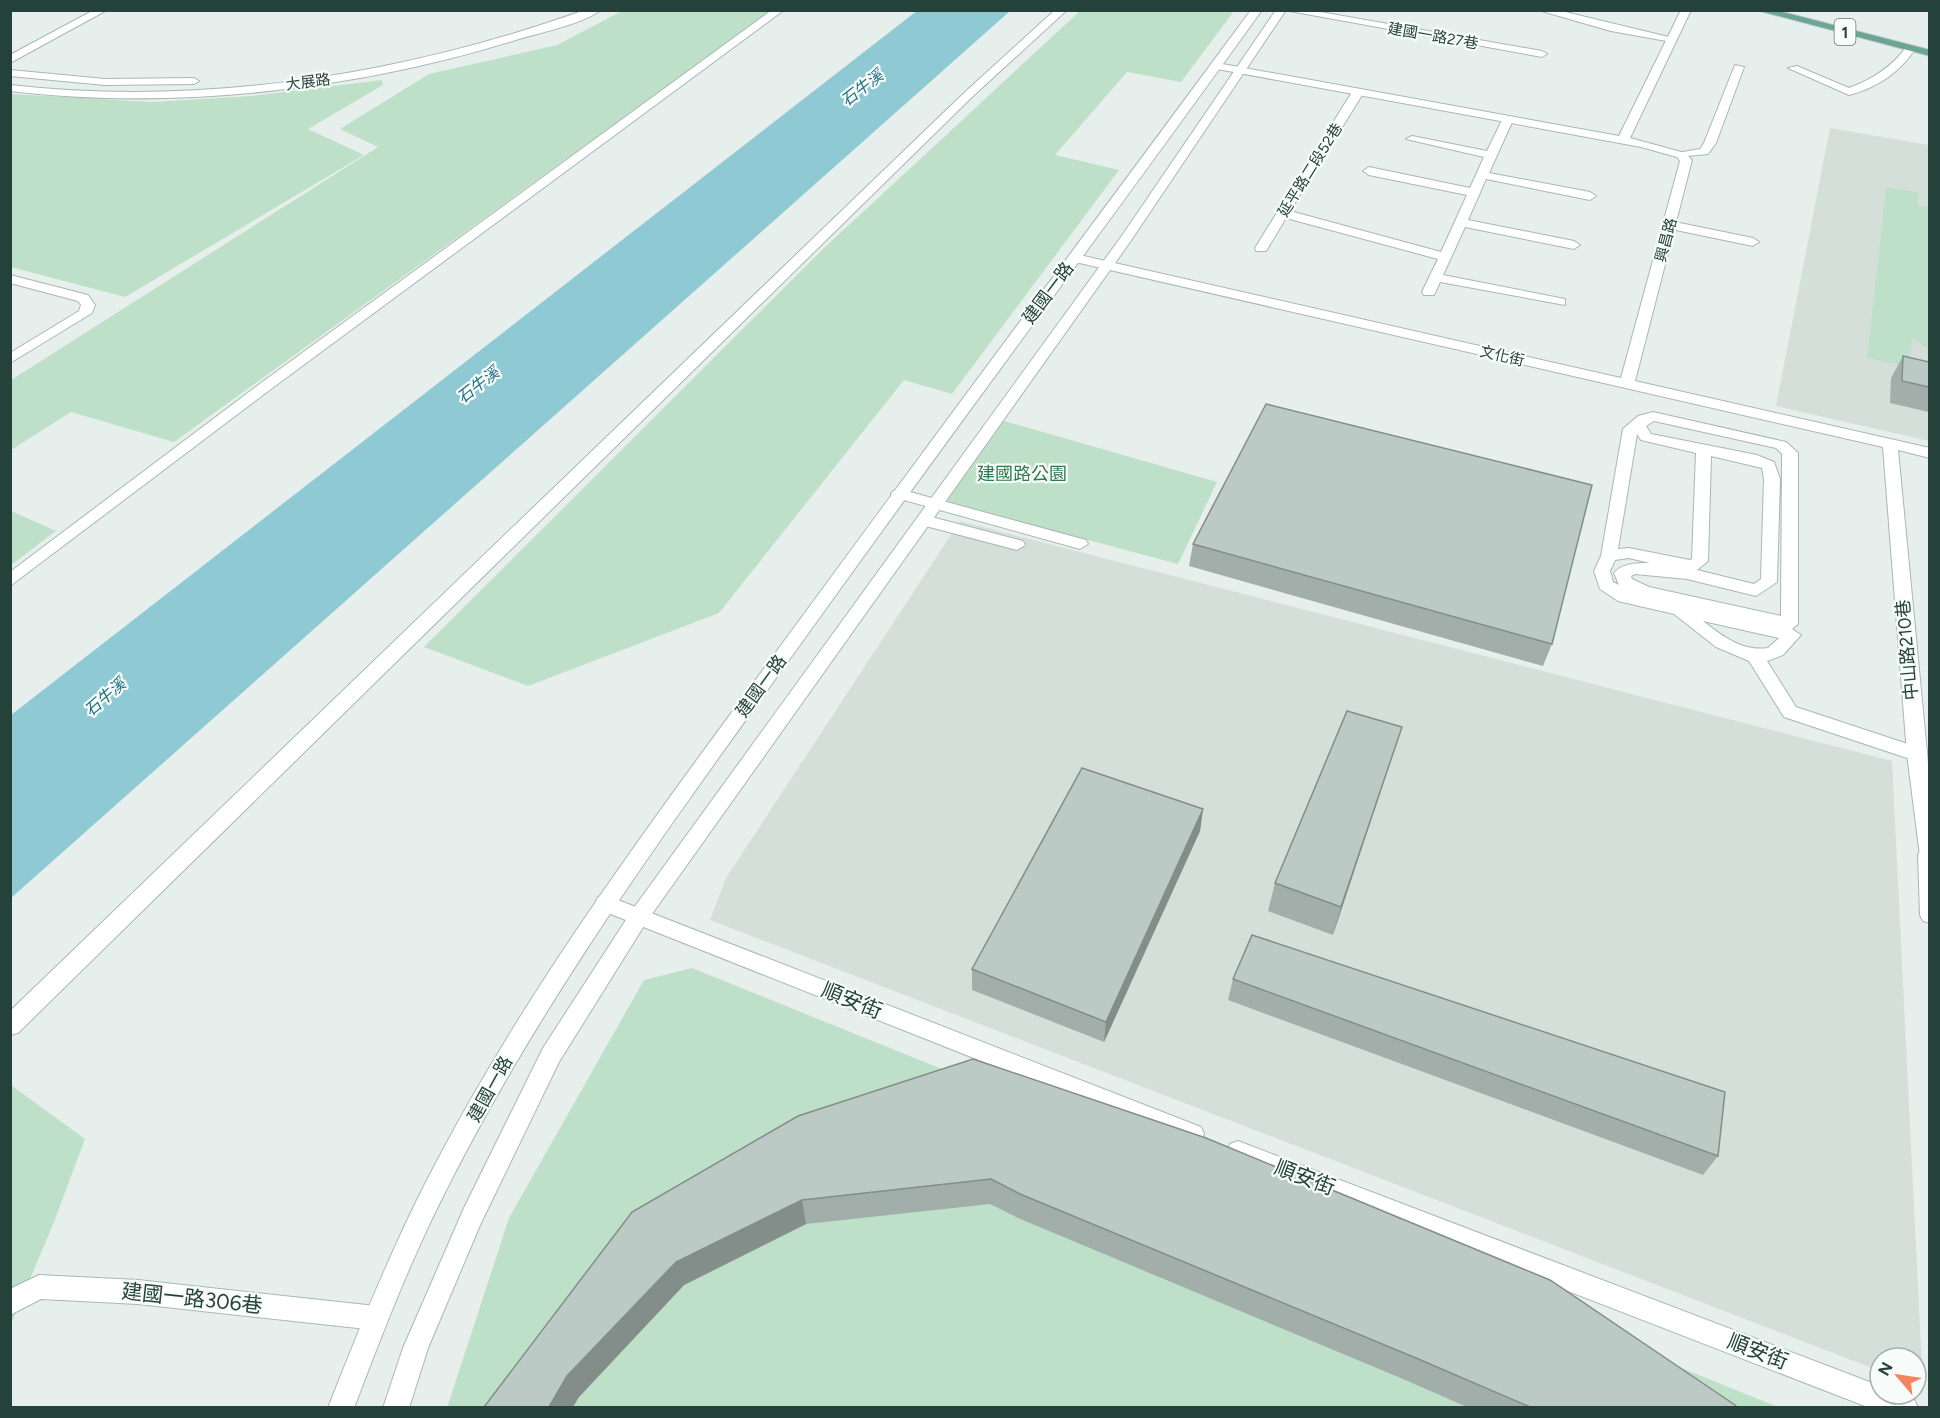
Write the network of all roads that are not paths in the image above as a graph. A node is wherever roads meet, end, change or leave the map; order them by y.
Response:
1 (102, 10) edge
2 (566, 10) edge
3 (596, 10) edge
4 (779, 10) edge
5 (1062, 10) edge
6 (1257, 10) edge
7 (1281, 10) edge
8 (1289, 10) edge
9 (1543, 10) edge
10 (1686, 10) edge
11 (1761, 10) edge
12 (1802, 10) edge
13 (1672, 39) junction
14 (1929, 42) edge
15 (1911, 48) junction
16 (1929, 52) edge
17 (1542, 54) dead end
18 (10, 60) edge
19 (1216, 66) junction
20 (1739, 67) dead end
21 (1793, 68) dead end
22 (1240, 70) junction
23 (10, 73) edge
24 (10, 88) edge
25 (1358, 92) junction
26 (1507, 120) junction
27 (1412, 139) dead end
28 (1623, 141) junction
29 (1491, 155) junction
30 (1681, 155) junction
31 (1369, 171) dead end
32 (1482, 175) junction
33 (1474, 193) junction
34 (1590, 196) dead end
35 (1283, 213) junction
36 (1461, 222) junction
37 (1670, 225) junction
38 (1753, 242) dead end
39 (1574, 245) dead end
40 (1261, 248) dead end
41 (1445, 257) junction
42 (1075, 258) junction
43 (1107, 265) junction
44 (1436, 277) junction
45 (10, 279) edge
46 (1429, 292) dead end
47 (1560, 302) dead end
48 (10, 359) edge
49 (1627, 384) junction
50 (1638, 426) junction
51 (1890, 444) junction
52 (1704, 450) junction
53 (1929, 453) edge
54 (899, 494) junction
55 (936, 504) junction
56 (924, 520) junction
57 (1080, 544) dead end
58 (1017, 545) dead end
59 (1610, 556) junction
60 (10, 581) edge
61 (1680, 610) junction
62 (1756, 657) junction
63 (1916, 754) junction
64 (1928, 855) edge
65 (605, 903) junction
66 (640, 915) junction
67 (1929, 915) edge
68 (10, 1026) edge
69 (10, 1303) edge
70 (376, 1318) junction
71 (341, 1407) edge
72 (396, 1407) edge
73 (1905, 1407) edge

1 - 18 street
2 - 23 street, 大展路
3 - 24 street, 大展路
4 - 60 street
5 - 68 street
6 - 19 street, 建國一路
7 - 22 street, 建國一路
8 - 17 street, 建國一路27巷
9 - 13 street
10 - 13 street
11 - 15 main road, 1
12 - 14 main road, 1
13 - 28 street
15 - 16 main road, 1
15 - 21 street
19 - 22 street
19 - 42 street, 建國一路
20 - 30 street
22 - 25 street
22 - 43 street, 建國一路
25 - 26 street
25 - 35 street, 延平路二段52巷
26 - 28 street
26 - 29 street
27 - 29 street
28 - 30 street
29 - 32 street
30 - 37 street, 興昌路
31 - 33 street
32 - 33 street
32 - 34 street
33 - 36 street
35 - 40 street, 延平路二段52巷
35 - 41 street
36 - 39 street
36 - 41 street
37 - 38 street
37 - 49 street, 興昌路
41 - 44 street
42 - 43 street, 文化街
42 - 54 street, 建國一路
43 - 49 street, 文化街
43 - 55 street, 建國一路
44 - 46 street
44 - 47 street
45 - 48 street
49 - 51 street, 文化街
50 - 52 street
50 - 52 street
50 - 59 street
51 - 53 street, 文化街
51 - 63 street, 中山路210巷
52 - 59 street
54 - 55 street
54 - 65 street, 建國一路
55 - 56 street, 建國一路
55 - 57 street
56 - 58 street
56 - 66 street, 建國一路
59 - 61 street
61 - 62 street
61 - 62 street
62 - 63 street
63 - 64 street, 中山路210巷
64 - 67 street, 中山路210巷
65 - 66 street, 順安街
65 - 70 street, 建國一路
66 - 72 street, 建國一路
66 - 73 street, 順安街
69 - 70 street, 建國一路306巷
70 - 71 street, 建國一路

